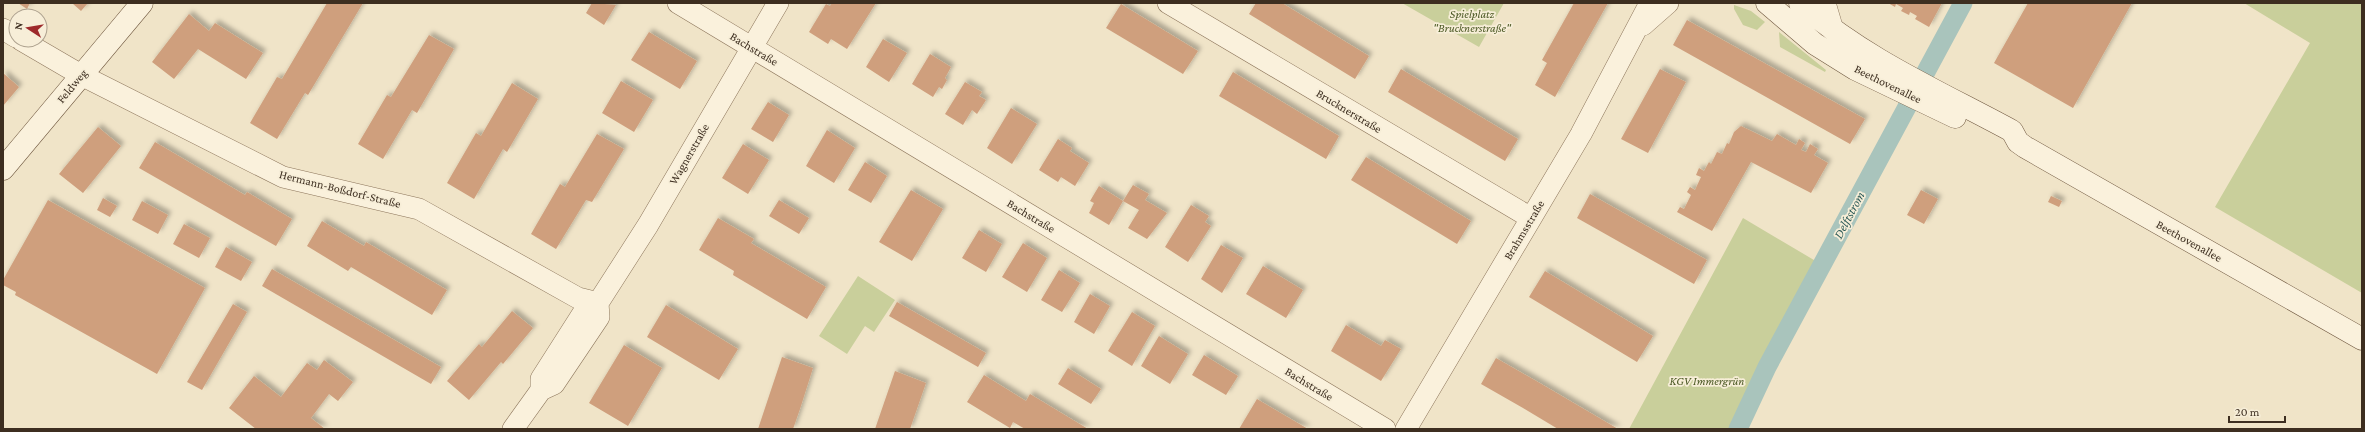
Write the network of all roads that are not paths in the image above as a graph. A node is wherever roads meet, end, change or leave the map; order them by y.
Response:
1 (142, 3) edge
2 (678, 3) edge
3 (778, 3) edge
4 (1168, 3) edge
5 (1650, 3) edge
6 (1668, 3) edge
7 (1767, 3) edge
8 (1800, 3) edge
9 (1825, 3) edge
10 (1638, 29) junction
11 (1833, 30) junction
12 (751, 47) junction
13 (35, 48) edge
14 (81, 75) junction
15 (1900, 81) junction
16 (3, 170) edge
17 (1531, 218) junction
18 (598, 303) junction
19 (2362, 339) edge
20 (513, 429) edge
21 (1385, 429) edge
22 (1406, 429) edge

1 - 14 street, Feldweg
2 - 12 street, Bachstraße
3 - 12 street, Wagnerstraße
4 - 17 street, Brucknerstraße
5 - 10 street, Brahmsstraße
6 - 10 street, Brahmsstraße
7 - 15 street, Beethovenallee
8 - 11 street, Beethovenallee
9 - 11 street
10 - 17 street, Brahmsstraße
11 - 15 street, Beethovenallee
12 - 18 street, Wagnerstraße
12 - 21 street, Bachstraße
13 - 14 street, Hermann-Boßdorf-Straße
14 - 16 street, Feldweg
14 - 18 street, Hermann-Boßdorf-Straße
15 - 19 street, Beethovenallee
17 - 22 street, Brahmsstraße
18 - 20 street, Wagnerstraße

